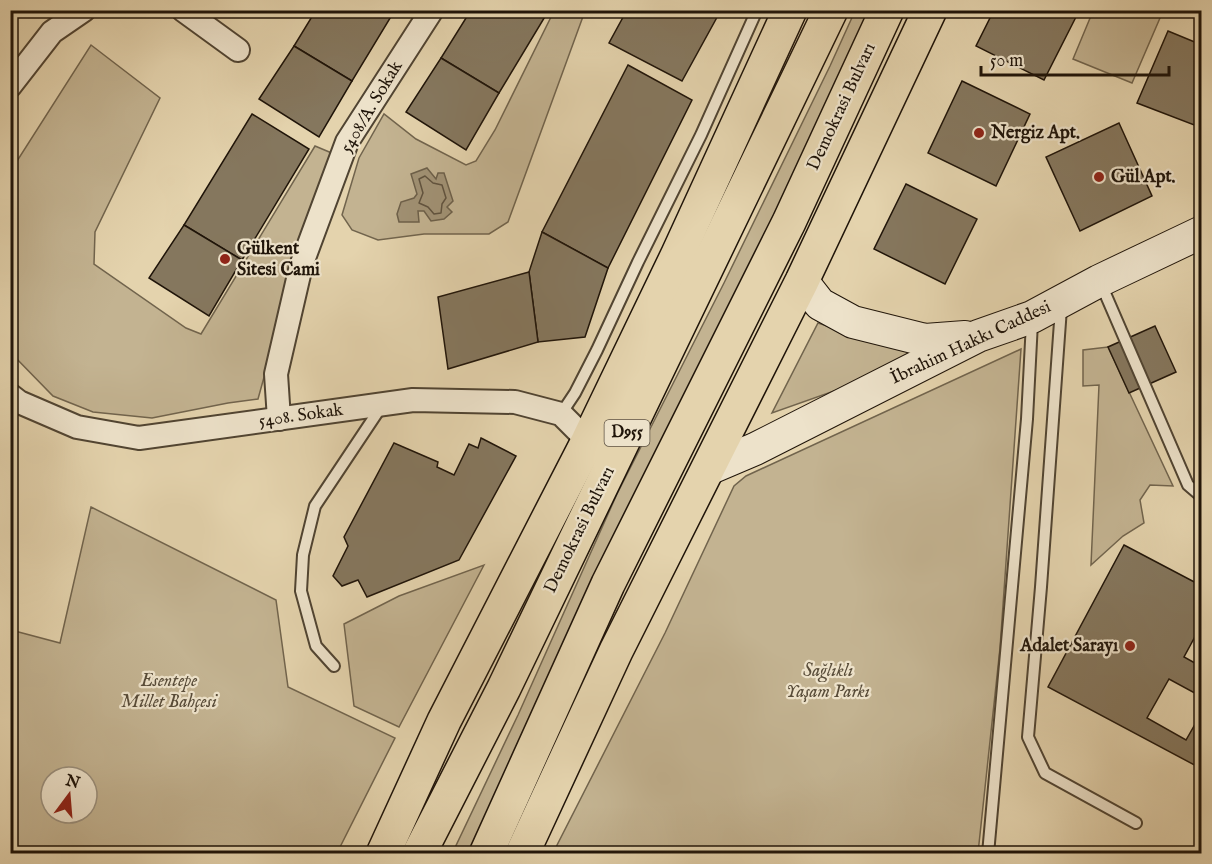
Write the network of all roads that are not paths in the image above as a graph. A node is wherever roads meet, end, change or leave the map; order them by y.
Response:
1 (84, 10) edge
2 (183, 10) edge
3 (432, 10) edge
4 (757, 10) edge
5 (790, 10) edge
6 (831, 10) edge
7 (887, 10) edge
8 (930, 10) edge
9 (238, 50) dead end
10 (10, 86) edge
11 (1202, 232) edge
12 (802, 281) junction
13 (1099, 281) junction
14 (1062, 302) junction
15 (1032, 317) junction
16 (978, 336) junction
17 (10, 395) edge
18 (382, 404) junction
19 (561, 414) junction
20 (279, 418) junction
21 (588, 441) junction
22 (708, 469) junction
23 (1202, 497) edge
24 (334, 666) dead end
25 (1136, 823) dead end
26 (383, 854) edge
27 (419, 854) edge
28 (486, 854) edge
29 (522, 854) edge
30 (988, 854) edge

1 - 10 street
2 - 9 street
3 - 20 street, 5408/A. Sokak
4 - 19 lane
5 - 21 highway
6 - 27 highway, Demokrasi Bulvarı / D955
7 - 28 highway, Demokrasi Bulvarı / D955
8 - 12 highway
11 - 13 street, İbrahim Hakkı Caddesi
12 - 16 street
12 - 22 highway
13 - 14 street, İbrahim Hakkı Caddesi
13 - 23 lane
14 - 15 street, İbrahim Hakkı Caddesi
14 - 25 lane
15 - 16 street, İbrahim Hakkı Caddesi
15 - 30 lane
16 - 22 street, İbrahim Hakkı Caddesi
17 - 20 street, 5408. Sokak
18 - 19 street, 5408. Sokak
18 - 20 street, 5408. Sokak
18 - 24 lane
19 - 21 street
21 - 26 highway
22 - 29 highway

